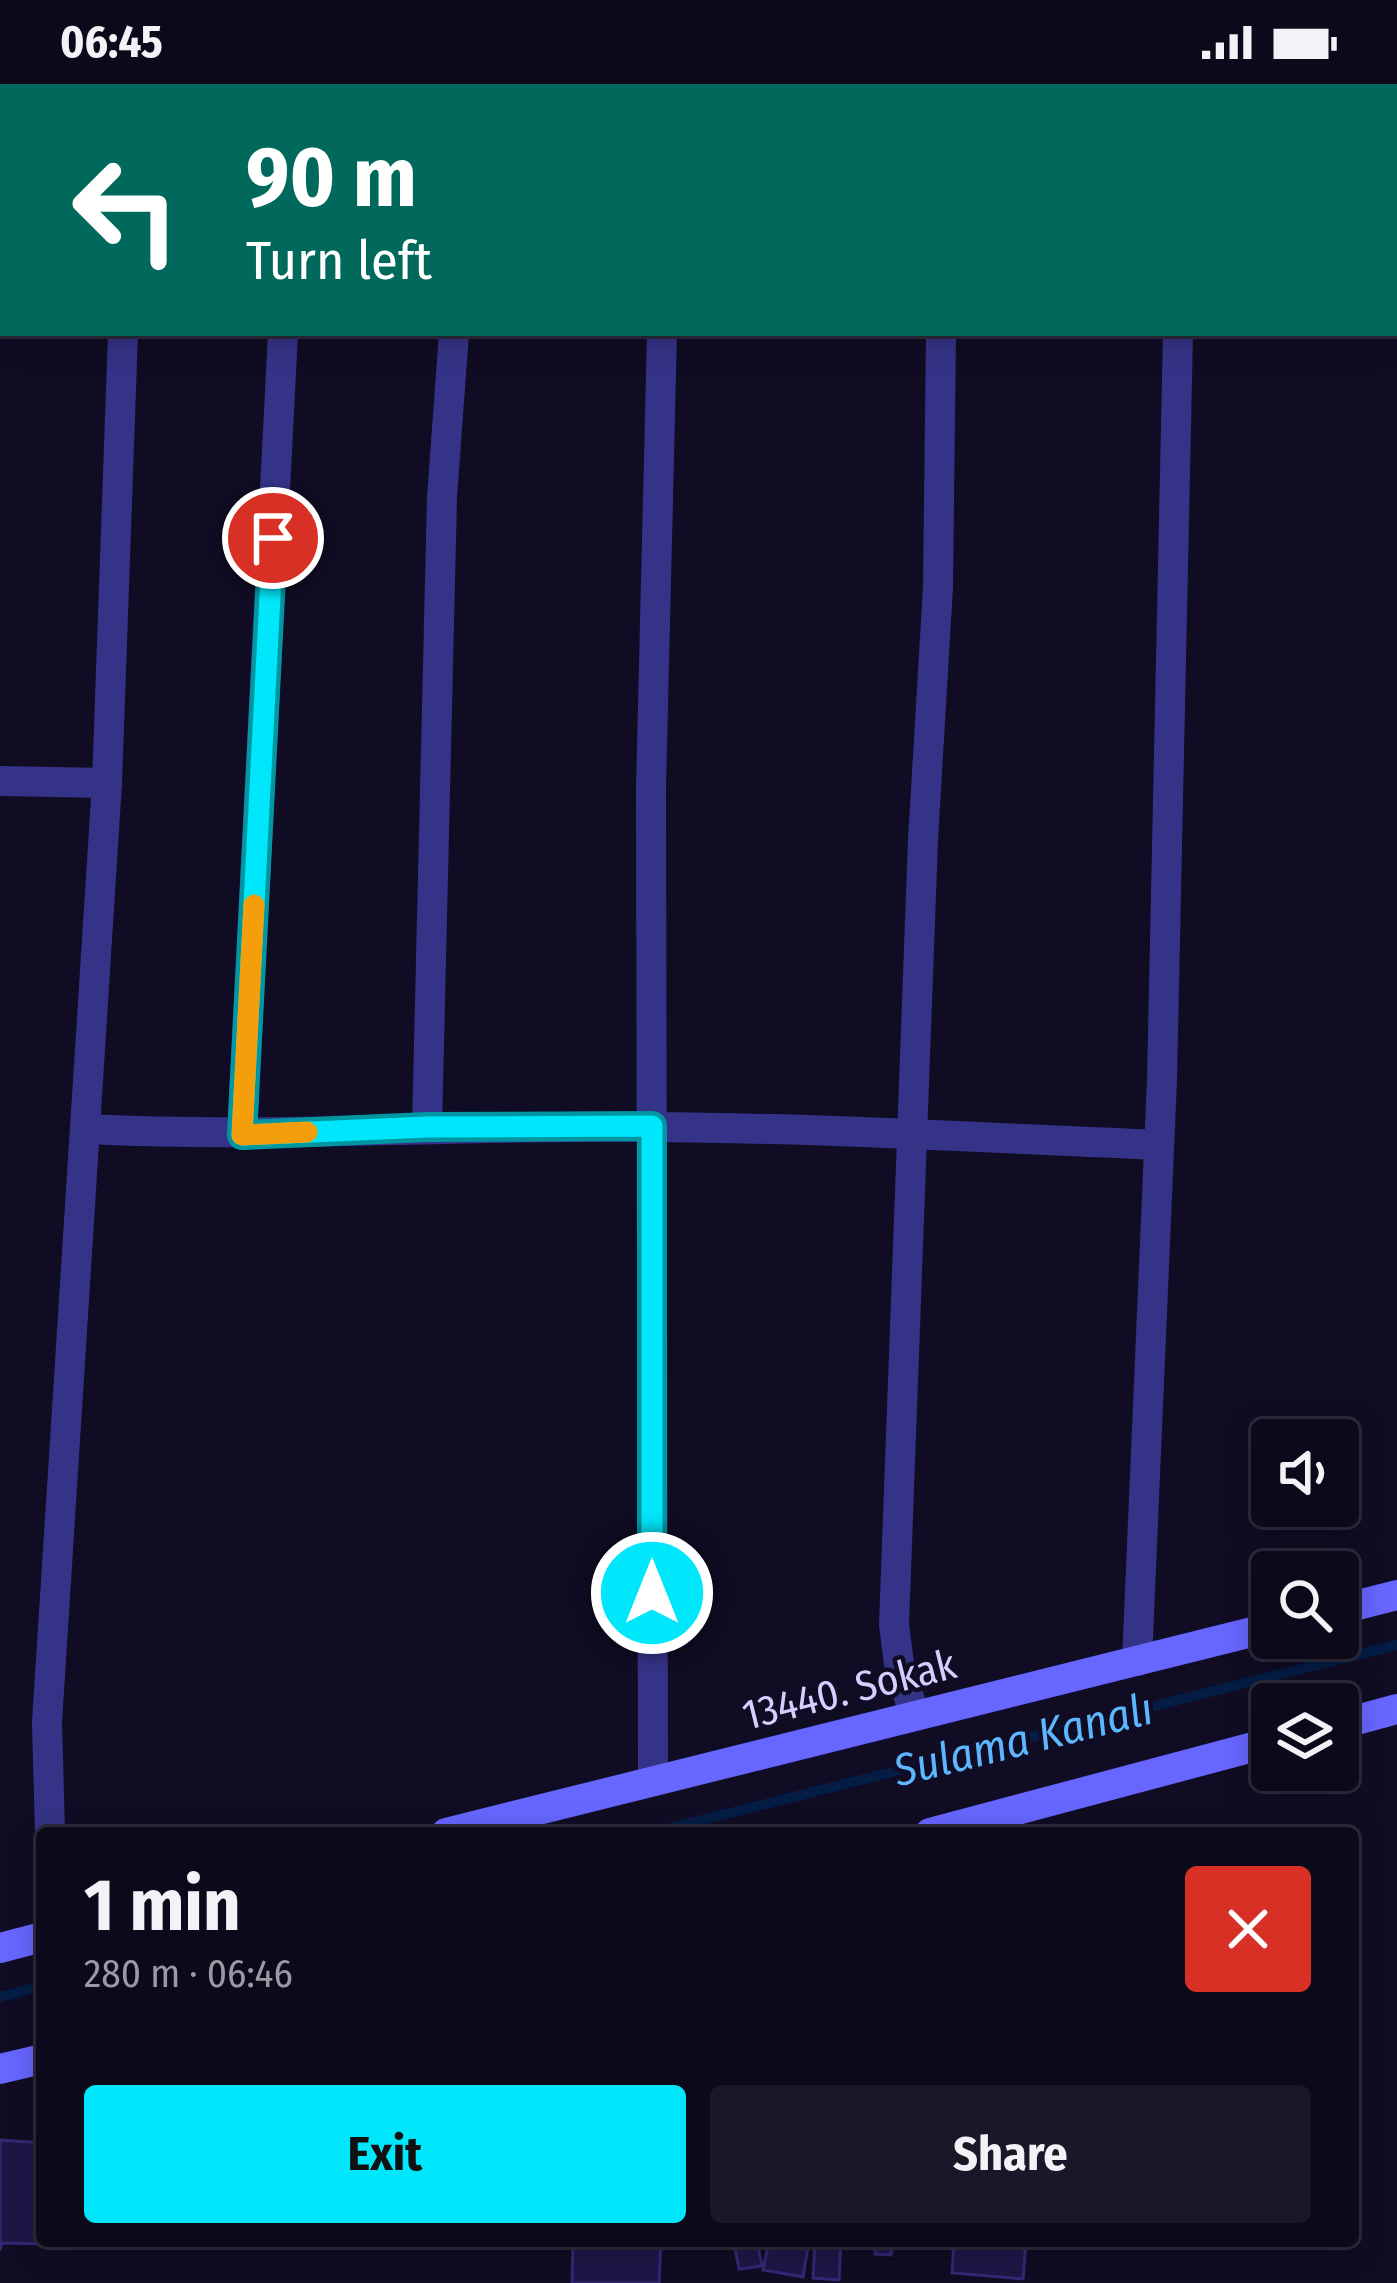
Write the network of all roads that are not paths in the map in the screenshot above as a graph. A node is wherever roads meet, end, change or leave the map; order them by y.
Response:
1 (123, 336) edge
2 (284, 336) edge
3 (454, 336) edge
4 (662, 336) edge
5 (941, 336) edge
6 (1178, 336) edge
7 (0, 781) edge
8 (107, 783) junction
9 (652, 1126) junction
10 (427, 1127) junction
11 (87, 1130) junction
12 (914, 1134) junction
13 (242, 1135) junction
14 (1159, 1145) junction
15 (1397, 1595) edge
16 (1359, 1605) edge
17 (1251, 1632) edge
18 (1137, 1661) junction
19 (1397, 1709) edge
20 (915, 1715) junction
21 (1359, 1719) edge
22 (1251, 1748) edge
23 (653, 1780) junction
24 (50, 1827) edge
25 (469, 1827) edge
26 (953, 1827) edge
27 (36, 1939) edge
28 (0, 1948) edge
29 (36, 2060) edge
30 (0, 2069) edge

1 - 8 street
2 - 13 street
3 - 10 street
4 - 9 street
5 - 12 street
6 - 14 street
7 - 8 street
8 - 11 street
9 - 10 street
9 - 12 street
9 - 23 street
10 - 13 street
11 - 13 street
11 - 24 street
12 - 14 street
12 - 20 street
14 - 18 street
15 - 16 main road
17 - 18 main road, 13440. Sokak
18 - 20 main road, 13440. Sokak
19 - 21 main road
20 - 23 main road, 13440. Sokak
22 - 26 main road
23 - 25 main road, 13440. Sokak
27 - 28 main road
29 - 30 main road

